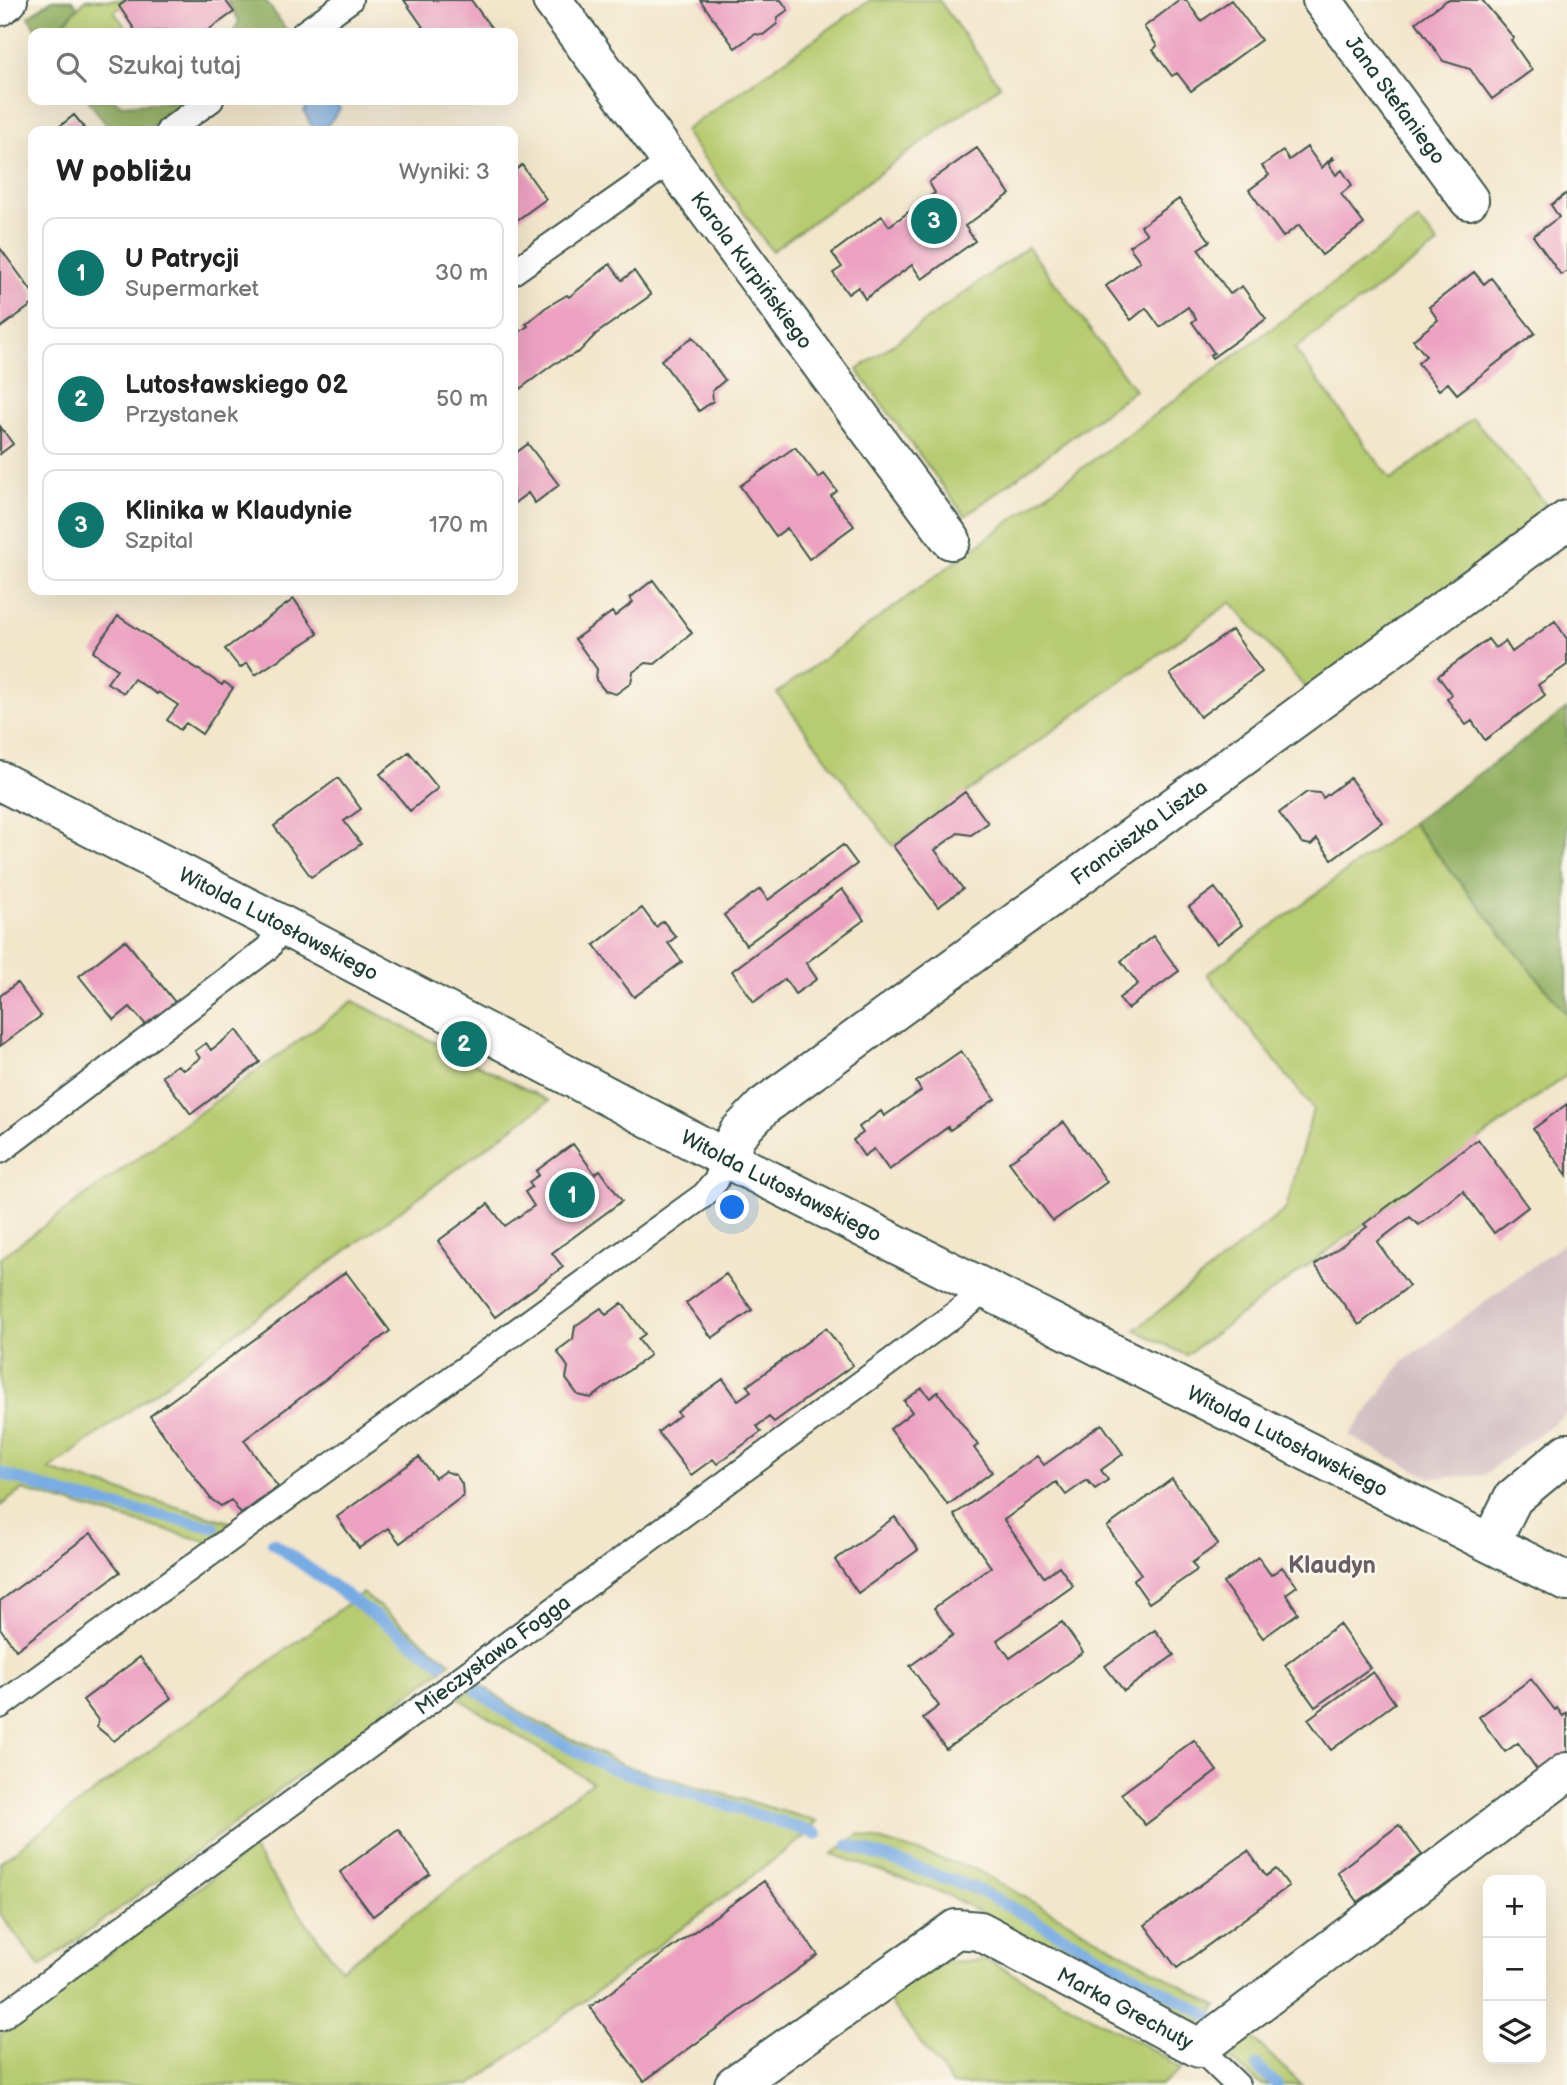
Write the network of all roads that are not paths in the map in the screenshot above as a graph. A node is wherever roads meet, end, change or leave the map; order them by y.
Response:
1 (8, 0) edge
2 (350, 0) edge
3 (552, 0) edge
4 (1322, 0) edge
5 (0, 6) edge
6 (311, 28) edge
7 (204, 105) edge
8 (176, 126) edge
9 (671, 161) junction
10 (1469, 200) dead end
11 (518, 268) edge
12 (1567, 520) edge
13 (951, 540) dead end
14 (4, 791) edge
15 (282, 925) junction
16 (0, 1151) edge
17 (725, 1158) junction
18 (984, 1289) junction
19 (1567, 1453) edge
20 (1491, 1542) junction
21 (1567, 1581) edge
22 (0, 1706) edge
23 (1567, 1772) edge
24 (0, 2018) edge
25 (1199, 2048) junction
26 (734, 2085) edge
27 (1237, 2085) edge

1 - 5 street
2 - 6 lane
3 - 9 street, Karola Kurpińskiego
4 - 10 street, Jana Stefaniego
7 - 8 lane
9 - 11 lane
9 - 13 street, Karola Kurpińskiego
12 - 17 street, Franciszka Liszta
14 - 15 street, Witolda Lutosławskiego
15 - 16 lane
15 - 17 street, Witolda Lutosławskiego
17 - 18 street, Witolda Lutosławskiego
17 - 22 lane
18 - 20 street, Witolda Lutosławskiego
18 - 24 lane, Mieczysława Fogga
19 - 20 street
20 - 21 street, Witolda Lutosławskiego
23 - 25 street, Marka Grechuty
25 - 26 street, Marka Grechuty
25 - 27 lane

